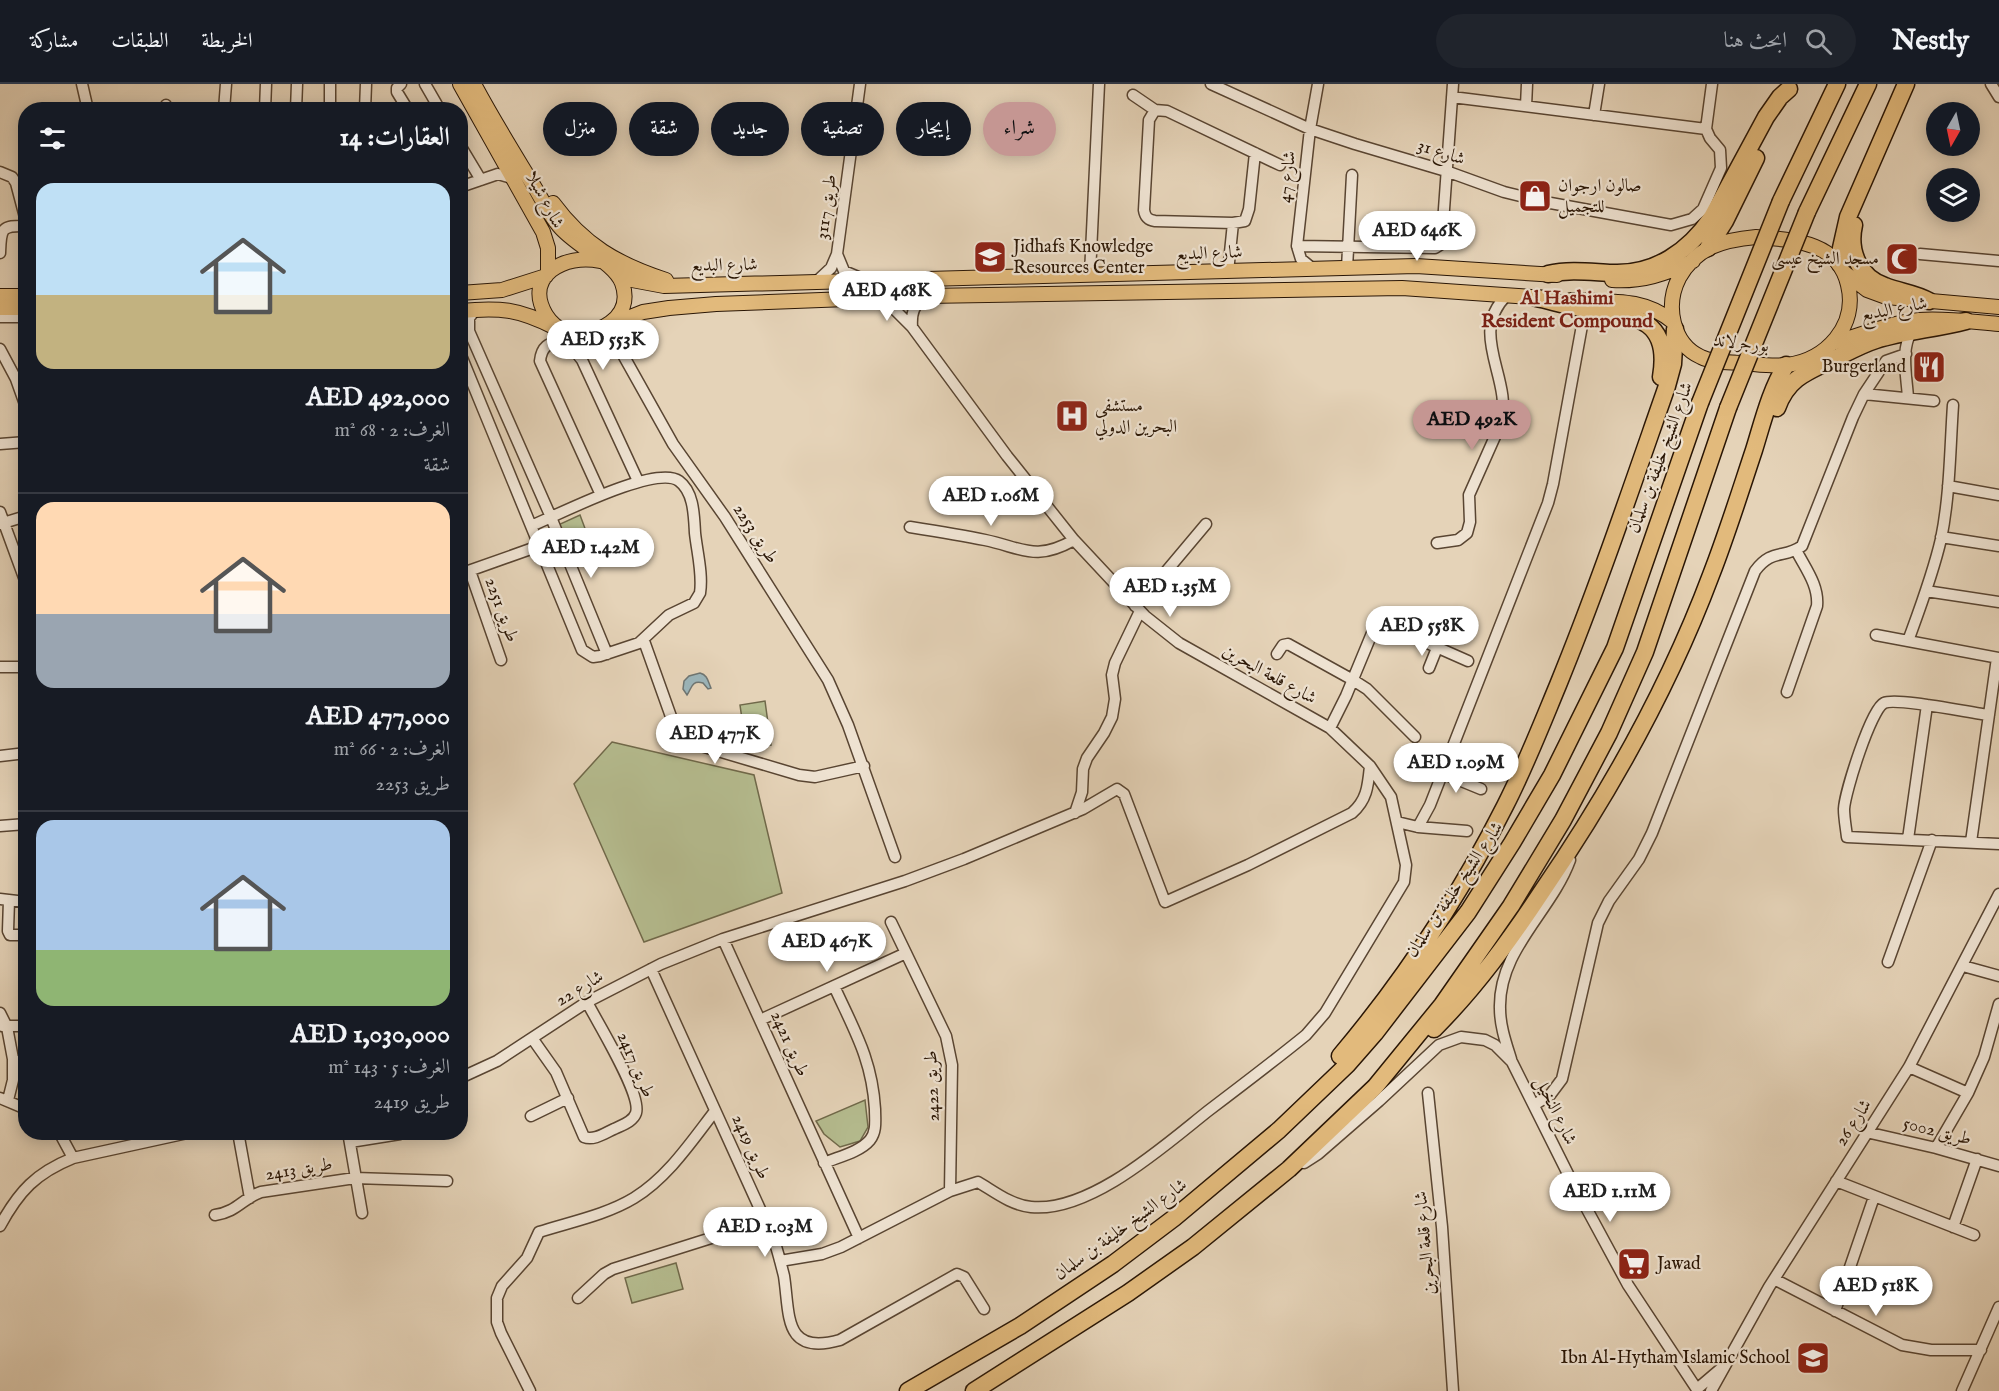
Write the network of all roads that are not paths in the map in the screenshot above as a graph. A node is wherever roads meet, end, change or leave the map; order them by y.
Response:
1 (82, 84) edge
2 (226, 84) edge
3 (266, 84) edge
4 (297, 84) edge
5 (330, 84) edge
6 (366, 84) edge
7 (401, 84) edge
8 (425, 84) edge
9 (460, 84) edge
10 (474, 84) edge
11 (860, 84) edge
12 (1099, 84) edge
13 (1211, 84) edge
14 (1318, 84) edge
15 (1453, 84) edge
16 (1527, 84) edge
17 (1599, 84) edge
18 (1712, 84) edge
19 (1837, 84) edge
20 (1868, 84) edge
21 (1906, 84) edge
22 (1791, 87) edge
23 (1133, 95) dead end
24 (1452, 97) junction
25 (86, 102) edge
26 (225, 102) edge
27 (265, 102) edge
28 (296, 102) edge
29 (330, 102) edge
30 (365, 102) edge
31 (403, 102) edge
32 (435, 102) edge
33 (1526, 106) junction
34 (1155, 110) junction
35 (1594, 115) junction
36 (1310, 129) junction
37 (1706, 129) junction
38 (510, 147) junction
39 (1255, 153) junction
40 (468, 158) edge
41 (1280, 165) dead end
42 (501, 168) junction
43 (1446, 171) junction
44 (0, 172) edge
45 (1867, 173) junction
46 (1352, 175) dead end
47 (481, 180) junction
48 (468, 184) edge
49 (18, 194) edge
50 (1233, 223) junction
51 (18, 224) edge
52 (1296, 246) junction
53 (1347, 247) junction
54 (1416, 248) junction
55 (1708, 248) junction
56 (0, 254) edge
57 (837, 254) junction
58 (1920, 254) dead end
59 (600, 261) junction
60 (1693, 261) junction
61 (1999, 261) edge
62 (1416, 266) junction
63 (1312, 268) junction
64 (1347, 268) junction
65 (1842, 268) junction
66 (1228, 272) junction
67 (617, 273) junction
68 (547, 274) junction
69 (1090, 274) junction
70 (1548, 274) junction
71 (869, 281) junction
72 (815, 283) junction
73 (686, 285) junction
74 (468, 292) edge
75 (1480, 292) junction
76 (1507, 295) junction
77 (0, 296) edge
78 (926, 296) junction
79 (18, 297) edge
80 (877, 298) junction
81 (1536, 298) junction
82 (1929, 301) junction
83 (1999, 307) edge
84 (0, 308) edge
85 (18, 308) edge
86 (476, 309) junction
87 (468, 310) edge
88 (1584, 312) junction
89 (0, 317) edge
90 (18, 317) edge
91 (1966, 321) junction
92 (1491, 322) junction
93 (1999, 324) edge
94 (610, 325) junction
95 (1674, 326) junction
96 (912, 327) junction
97 (557, 328) junction
98 (1912, 331) junction
99 (1889, 336) junction
100 (1833, 343) junction
101 (0, 349) edge
102 (1906, 351) junction
103 (1786, 365) junction
104 (468, 372) edge
105 (18, 385) edge
106 (1864, 394) junction
107 (1908, 398) junction
108 (1934, 401) dead end
109 (1953, 405) dead end
110 (1647, 441) junction
111 (18, 443) edge
112 (0, 444) edge
113 (1751, 459) junction
114 (694, 474) junction
115 (638, 482) junction
116 (682, 483) junction
117 (1948, 486) junction
118 (601, 495) junction
119 (1999, 495) edge
120 (0, 512) edge
121 (551, 518) junction
122 (18, 519) edge
123 (2, 524) edge
124 (1206, 524) dead end
125 (531, 525) junction
126 (910, 527) dead end
127 (1941, 537) junction
128 (1074, 540) junction
129 (1437, 543) dead end
130 (539, 546) junction
131 (1999, 546) edge
132 (1796, 550) junction
133 (18, 563) edge
134 (468, 571) edge
135 (468, 579) edge
136 (1926, 591) junction
137 (1999, 602) edge
138 (1138, 609) junction
139 (1876, 635) dead end
140 (644, 641) junction
141 (1908, 641) junction
142 (1437, 648) junction
143 (607, 654) junction
144 (1277, 654) dead end
145 (1998, 658) edge
146 (501, 660) dead end
147 (1468, 661) dead end
148 (0, 667) edge
149 (18, 667) edge
150 (1429, 668) dead end
151 (1353, 680) junction
152 (1787, 692) dead end
153 (1927, 705) junction
154 (1989, 716) junction
155 (1330, 728) junction
156 (1415, 737) dead end
157 (18, 754) edge
158 (0, 756) edge
159 (864, 766) junction
160 (1370, 766) junction
161 (1442, 773) junction
162 (1482, 789) dead end
163 (1075, 813) junction
164 (1397, 822) junction
165 (18, 825) edge
166 (0, 826) edge
167 (1418, 827) junction
168 (1467, 831) dead end
169 (1908, 839) junction
170 (1932, 840) junction
171 (1575, 843) junction
172 (1971, 843) junction
173 (1999, 844) edge
174 (895, 857) dead end
175 (1999, 894) edge
176 (5, 899) edge
177 (891, 922) dead end
178 (18, 935) edge
179 (723, 939) junction
180 (906, 953) junction
181 (1888, 962) dead end
182 (1963, 966) junction
183 (651, 969) junction
184 (1999, 976) edge
185 (834, 986) junction
186 (587, 1002) junction
187 (1999, 1004) edge
188 (0, 1013) edge
189 (760, 1020) junction
190 (18, 1026) edge
191 (3, 1027) edge
192 (532, 1038) junction
193 (12, 1059) junction
194 (18, 1062) edge
195 (1512, 1062) junction
196 (1909, 1067) junction
197 (468, 1074) edge
198 (1376, 1087) junction
199 (1428, 1093) dead end
200 (1968, 1093) junction
201 (568, 1098) junction
202 (4, 1099) edge
203 (18, 1105) edge
204 (1534, 1105) junction
205 (715, 1111) junction
206 (531, 1116) dead end
207 (1279, 1130) junction
208 (1866, 1132) junction
209 (63, 1140) edge
210 (155, 1140) edge
211 (239, 1140) edge
212 (349, 1140) edge
213 (1936, 1148) junction
214 (73, 1158) junction
215 (1977, 1159) junction
216 (824, 1163) junction
217 (1999, 1166) edge
218 (1289, 1169) junction
219 (355, 1178) junction
220 (447, 1181) dead end
221 (1836, 1181) junction
222 (950, 1191) junction
223 (1874, 1197) junction
224 (250, 1198) junction
225 (362, 1213) dead end
226 (215, 1215) dead end
227 (765, 1221) junction
228 (0, 1226) edge
229 (1953, 1227) junction
230 (1974, 1235) dead end
231 (859, 1238) junction
232 (780, 1261) junction
233 (1774, 1279) junction
234 (578, 1298) dead end
235 (1999, 1307) edge
236 (984, 1309) dead end
237 (1835, 1311) junction
238 (1981, 1350) junction
239 (1726, 1364) junction
240 (1698, 1390) edge
241 (530, 1391) edge
242 (908, 1391) edge
243 (974, 1391) edge
244 (1453, 1391) edge
245 (1711, 1391) edge
246 (1962, 1391) edge

1 - 25 street
2 - 26 street
3 - 27 street
4 - 28 street
5 - 29 street
6 - 30 street
7 - 31 street
8 - 32 street
9 - 42 main road, شارع شيلا
10 - 38 main road, شارع شيلا
11 - 57 street, طريق 3117
12 - 69 street
13 - 36 street, شارع 31
14 - 36 street, شارع 47
15 - 24 street
16 - 33 street
17 - 35 street
18 - 37 street
19 - 207 highway, شارع الشيخ خليفة بن سلمان, bridge
20 - 198 highway, bridge
21 - 45 highway
22 - 55 highway
22 - 70 highway
23 - 34 street
24 - 33 street
24 - 43 street
33 - 35 street
34 - 39 street
34 - 50 street
35 - 37 street
36 - 43 street, شارع 31
36 - 52 street, شارع 47
37 - 43 street, شارع 31
38 - 59 main road, شارع شيلا
38 - 73 main road
39 - 41 street
39 - 50 street
40 - 47 street
42 - 47 street
42 - 68 main road, شارع شيلا
43 - 54 street
44 - 49 street
45 - 65 highway
45 - 82 highway
46 - 53 street
47 - 48 street
50 - 66 street
51 - 56 street
52 - 53 street
52 - 63 street
53 - 54 street
53 - 64 street
54 - 62 street
55 - 60 main road
55 - 65 main road
57 - 71 street, طريق 3117
57 - 72 street
58 - 61 street
59 - 67 main road
59 - 68 main road
60 - 70 main road, شارع البديع
60 - 95 main road
62 - 64 main road, شارع البديع
62 - 70 main road, شارع البديع
63 - 64 main road, شارع البديع
63 - 66 main road, شارع البديع
65 - 82 main road, شارع البديع
65 - 100 main road, بورجرلاند
66 - 69 main road, شارع البديع
67 - 73 main road, شارع البديع
67 - 94 main road
68 - 74 main road
68 - 97 main road
69 - 71 main road, شارع البديع
71 - 72 main road, شارع البديع
72 - 73 main road, شارع البديع
75 - 76 main road, شارع البديع
75 - 78 main road, شارع البديع
75 - 92 street
76 - 81 main road, شارع البديع
76 - 92 street
77 - 79 main road
78 - 80 main road, شارع البديع
78 - 96 street
80 - 94 main road, شارع البديع
80 - 96 street, شارع قلعة البحرين
81 - 88 highway
81 - 95 main road, شارع البديع
82 - 83 main road, شارع البديع
84 - 85 main road
86 - 87 main road
86 - 97 main road
86 - 121 street
88 - 110 highway
88 - 161 street
89 - 90 street
91 - 93 main road, شارع البديع
91 - 98 highway
91 - 100 main road, شارع البديع
92 - 129 street
94 - 97 main road
94 - 114 street, طريق 2253
95 - 103 main road, بورجرلاند
95 - 110 highway
96 - 128 street, شارع قلعة البحرين
98 - 99 highway
98 - 102 street
99 - 102 street
99 - 113 highway
100 - 103 main road, بورجرلاند
101 - 105 street
102 - 106 street
102 - 107 street
103 - 113 highway
104 - 125 street
106 - 107 street
106 - 132 street
107 - 108 street
109 - 117 street
110 - 207 highway
111 - 112 street
113 - 171 highway
114 - 116 street
114 - 159 street, طريق 2253
115 - 116 street
115 - 118 street
115 - 118 street
116 - 140 street
117 - 119 street
117 - 127 street
118 - 121 street
120 - 123 street
121 - 125 street
121 - 143 street
122 - 123 street
123 - 133 street
124 - 138 street
125 - 130 street
126 - 128 street
127 - 131 street
127 - 136 street
128 - 138 street, شارع قلعة البحرين
130 - 134 street, طريق 2251
130 - 143 street
132 - 152 street
132 - 204 street
135 - 146 street, طريق 2251
136 - 137 street
136 - 141 street
138 - 155 street, شارع قلعة البحرين
138 - 163 street
139 - 141 street
140 - 143 street
140 - 159 street
141 - 145 street
142 - 147 street
142 - 150 street
142 - 151 street
144 - 151 street
145 - 154 street
148 - 149 street
151 - 155 street
151 - 156 street
153 - 154 street
153 - 169 street
153 - 169 street
154 - 172 street
155 - 160 street, شارع قلعة البحرين
157 - 158 street
159 - 174 street, طريق 2253
160 - 163 street, شارع 22
160 - 164 street, شارع قلعة البحرين
161 - 162 street
161 - 167 street
163 - 179 street, شارع 22
164 - 167 street
164 - 222 street, شارع قلعة البحرين
165 - 166 street
167 - 168 street
169 - 170 street
170 - 172 street
170 - 181 street
171 - 195 street, شارع النخيل
171 - 198 highway
172 - 173 street
175 - 182 street, شارع 26
176 - 178 street
177 - 180 street, طريق 2422
179 - 183 street, شارع 22
179 - 189 street, طريق 2421
180 - 185 street
180 - 222 street, طريق 2422
182 - 184 street
182 - 196 street, شارع 26
183 - 186 street, شارع 22
183 - 205 street, طريق 2419
185 - 189 street
185 - 216 street
186 - 192 street, شارع 22
186 - 201 street, طريق 2417
187 - 200 street
188 - 191 street
189 - 216 street, طريق 2421
190 - 191 street
191 - 193 street
192 - 197 street, شارع 22
192 - 201 street, طريق 2417
193 - 194 street
193 - 202 street
195 - 204 street, شارع النخيل
195 - 218 street, شارع النخيل
196 - 200 street
196 - 208 street, شارع 26
198 - 218 highway
199 - 244 street, شارع قلعة البحرين
200 - 213 street
201 - 206 street
202 - 203 street
204 - 240 street, شارع النخيل
205 - 227 street, طريق 2419
205 - 241 street
207 - 242 highway, شارع الشيخ خليفة بن سلمان
208 - 213 street, طريق 5002
208 - 221 street, شارع 26
209 - 214 street
210 - 214 street
211 - 224 street, طريق 2413
212 - 219 street, طريق 2413
213 - 215 street, طريق 5002
214 - 228 street
215 - 217 street, طريق 5002
215 - 229 street
216 - 231 street, طريق 2421
218 - 243 highway
219 - 220 street
219 - 224 street, طريق 2413
219 - 225 street, طريق 2413
221 - 223 street
221 - 233 street, شارع 26
222 - 231 street
223 - 229 street
223 - 237 street
224 - 226 street, طريق 2413
227 - 232 street, طريق 2419
227 - 234 street
229 - 230 street
231 - 232 street
232 - 236 street, طريق 2419
233 - 237 street
233 - 239 street, شارع 26
235 - 238 street
237 - 238 street
238 - 246 street
239 - 240 street, شارع 26
239 - 245 street, شارع 26

